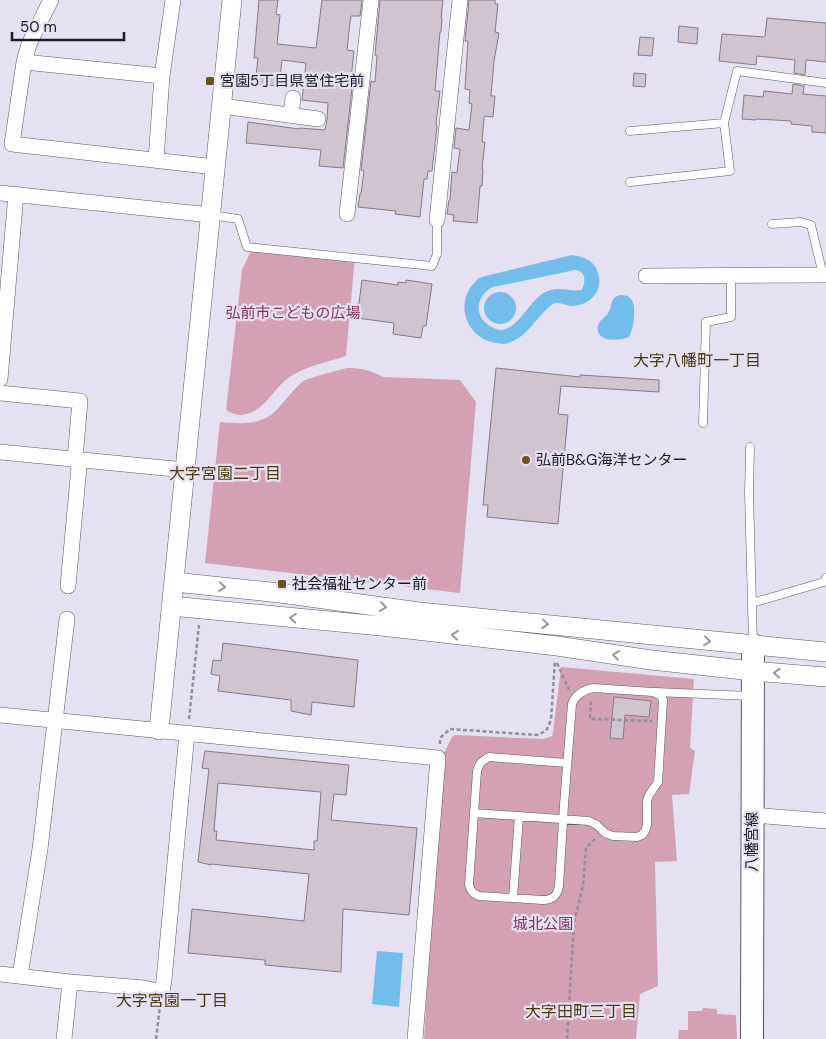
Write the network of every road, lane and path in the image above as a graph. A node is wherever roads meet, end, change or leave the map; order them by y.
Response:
1 (51, 0) edge
2 (173, 0) edge
3 (232, 0) edge
4 (371, 0) edge
5 (460, 0) edge
6 (24, 62) junction
7 (162, 76) junction
8 (826, 83) edge
9 (293, 98) dead end
10 (222, 106) junction
11 (291, 115) junction
12 (318, 119) dead end
13 (724, 123) junction
14 (630, 130) dead end
15 (156, 160) junction
16 (215, 167) junction
17 (630, 182) dead end
18 (0, 193) edge
19 (16, 194) junction
20 (211, 214) junction
21 (347, 214) dead end
22 (437, 220) joint
23 (772, 224) dead end
24 (824, 275) edge
25 (646, 276) dead end
26 (731, 276) junction
27 (0, 378) edge
28 (0, 393) edge
29 (702, 423) dead end
30 (750, 447) dead end
31 (0, 452) edge
32 (75, 459) junction
33 (185, 470) junction
34 (826, 578) edge
35 (174, 582) junction
36 (68, 586) dead end
37 (752, 603) junction
38 (171, 606) junction
39 (67, 619) dead end
40 (199, 622) dead end
41 (753, 645) junction
42 (826, 652) edge
43 (753, 671) junction
44 (826, 677) edge
45 (570, 692) dead end
46 (653, 692) junction
47 (590, 696) dead end
48 (753, 696) junction
49 (0, 715) edge
50 (55, 720) junction
51 (656, 721) dead end
52 (159, 730) junction
53 (188, 733) junction
54 (438, 758) junction
55 (567, 763) junction
56 (474, 813) junction
57 (752, 815) junction
58 (519, 816) junction
59 (563, 819) junction
60 (826, 821) edge
61 (597, 837) dead end
62 (513, 898) junction
63 (0, 974) edge
64 (20, 976) junction
65 (70, 982) junction
66 (162, 992) junction
67 (64, 1039) edge
68 (156, 1039) edge
69 (416, 1039) edge
70 (567, 1039) edge
71 (756, 1039) edge

1 - 6 street
2 - 7 street
3 - 10 street
4 - 21 street
5 - 22 street
6 - 7 street
6 - 15 street
7 - 15 street
8 - 13 lane
9 - 11 street
10 - 11 street
10 - 16 street
11 - 12 street
13 - 14 lane
13 - 17 lane
15 - 16 street
16 - 20 street
18 - 19 street
19 - 20 street
19 - 27 street
20 - 22 lane
20 - 33 street
23 - 24 lane
24 - 26 street
25 - 26 street
26 - 29 lane
28 - 32 street
30 - 37 lane
31 - 32 street
32 - 33 street
32 - 36 street
33 - 35 street
34 - 37 lane
35 - 38 street
35 -> 41 street
37 - 41 lane
43 -> 38 street
38 - 52 street
39 - 50 street
40 - 53 path
41 - 42 street
41 - 43 main road, 八幡宮線
44 -> 43 street
43 - 48 main road, 八幡宮線
45 - 54 path
46 - 48 lane
46 - 55 lane
46 - 59 lane
47 - 51 path
48 - 57 main road, 八幡宮線
49 - 50 street
50 - 52 street
50 - 64 street
52 - 53 street
53 - 54 street
53 - 66 street
54 - 69 street
55 - 56 lane
55 - 59 lane
56 - 58 lane
56 - 62 lane
57 - 60 street
57 - 71 main road, 八幡宮線
58 - 59 lane
58 - 62 lane
59 - 62 lane
61 - 70 path
63 - 64 street
64 - 65 street
65 - 66 street
65 - 67 street
66 - 68 path

